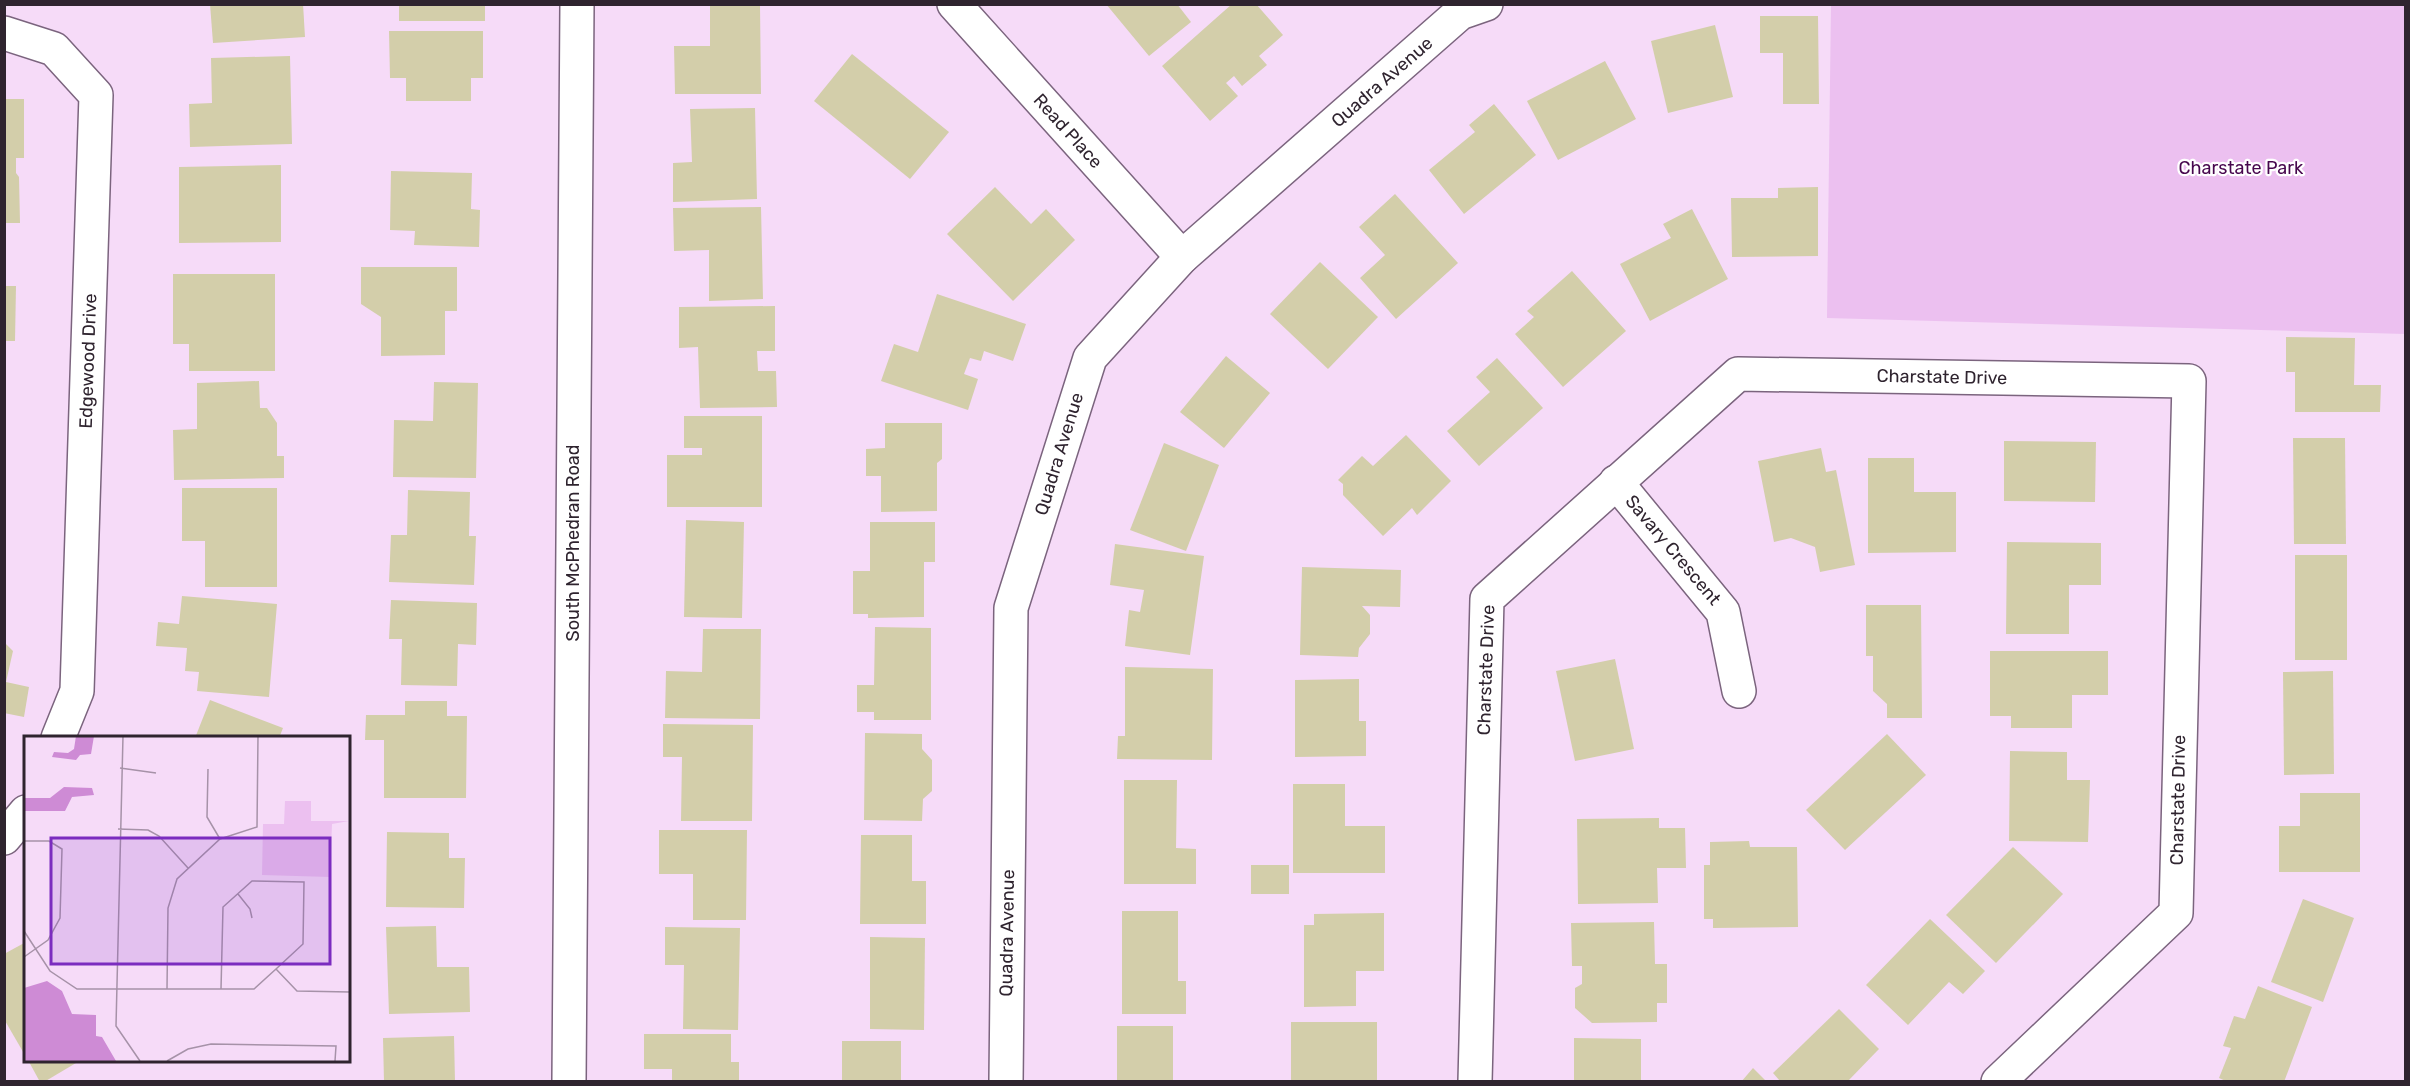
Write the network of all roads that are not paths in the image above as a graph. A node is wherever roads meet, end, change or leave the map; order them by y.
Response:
1 (577, 4) edge
2 (954, 4) edge
3 (1467, 7) edge
4 (4, 33) edge
5 (1182, 257) junction
6 (1616, 482) junction
7 (1739, 691) dead end
8 (59, 736) edge
9 (24, 814) edge
10 (4, 838) edge
11 (569, 1082) edge
12 (1006, 1082) edge
13 (1475, 1082) edge
14 (1998, 1082) edge

1 - 11 street, South McPhedran Road
2 - 5 street, Read Place
3 - 5 street, Quadra Avenue
4 - 8 street, Edgewood Drive
5 - 12 street, Quadra Avenue
6 - 7 street, Savary Crescent
6 - 13 street, Charstate Drive
6 - 14 street, Charstate Drive
9 - 10 street

